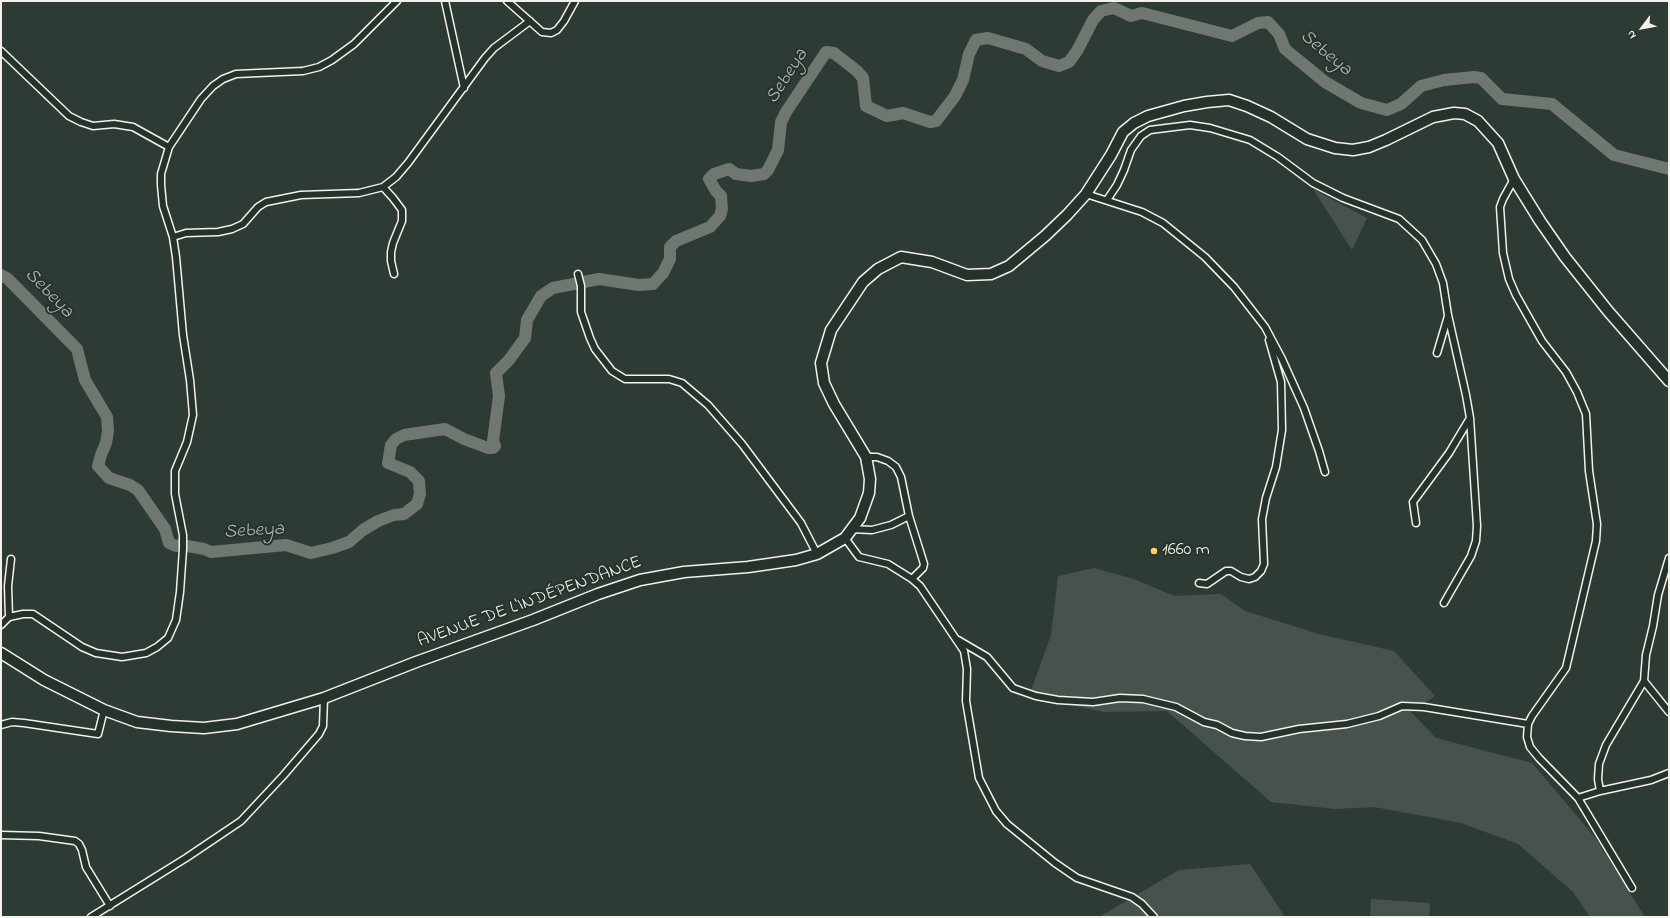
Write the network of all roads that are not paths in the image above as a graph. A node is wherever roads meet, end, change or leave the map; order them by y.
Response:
1 (397, 1) edge
2 (445, 1) edge
3 (507, 1) edge
4 (575, 1) edge
5 (530, 22) junction
6 (1, 51) edge
7 (464, 88) junction
8 (169, 147) junction
9 (1514, 179) junction
10 (383, 187) junction
11 (1086, 194) junction
12 (1106, 200) junction
13 (173, 237) junction
14 (394, 274) dead end
15 (579, 276) dead end
16 (1448, 315) junction
17 (1265, 327) junction
18 (1437, 353) dead end
19 (1669, 381) edge
20 (1470, 418) junction
21 (866, 457) junction
22 (1325, 472) dead end
23 (909, 516) junction
24 (1416, 523) dead end
25 (851, 529) junction
26 (845, 538) junction
27 (817, 554) junction
28 (1669, 558) edge
29 (11, 559) dead end
30 (912, 579) junction
31 (1199, 583) dead end
32 (1444, 603) dead end
33 (9, 617) junction
34 (1, 625) edge
35 (958, 640) junction
36 (1, 653) edge
37 (1644, 681) junction
38 (324, 698) junction
39 (104, 710) junction
40 (1669, 712) edge
41 (1528, 724) junction
42 (1, 725) edge
43 (1669, 773) edge
44 (1600, 792) junction
45 (1578, 798) junction
46 (1, 835) edge
47 (1632, 888) dead end
48 (110, 906) junction
49 (91, 917) edge
50 (1154, 917) edge

1 - 8 street
2 - 7 street
3 - 5 street
4 - 5 street
5 - 7 street
6 - 8 street
7 - 10 street
8 - 13 street
9 - 11 highway, AVENUE DE L'INDÉPENDANCE
9 - 19 highway, AVENUE DE L'INDÉPENDANCE
9 - 41 street
10 - 13 street
10 - 14 street
11 - 12 street
11 - 21 highway, AVENUE DE L'INDÉPENDANCE
12 - 16 street
12 - 17 street
13 - 33 street
15 - 27 street
16 - 18 street
16 - 20 street
17 - 22 street
17 - 31 street
20 - 24 street
20 - 32 street
21 - 23 street
21 - 25 highway, AVENUE DE L'INDÉPENDANCE
23 - 25 street
23 - 30 street
25 - 26 highway, AVENUE DE L'INDÉPENDANCE
26 - 27 highway, AVENUE DE L'INDÉPENDANCE
26 - 30 street
27 - 38 highway, AVENUE DE L'INDÉPENDANCE
28 - 37 street
29 - 33 street
30 - 35 street
33 - 34 street
35 - 41 street
35 - 50 street
36 - 39 highway, AVENUE DE L'INDÉPENDANCE
37 - 40 street
37 - 44 street
38 - 39 highway, AVENUE DE L'INDÉPENDANCE
38 - 48 street
39 - 42 street
41 - 45 street
43 - 44 street
44 - 45 street
45 - 47 street
46 - 48 street
48 - 49 street

